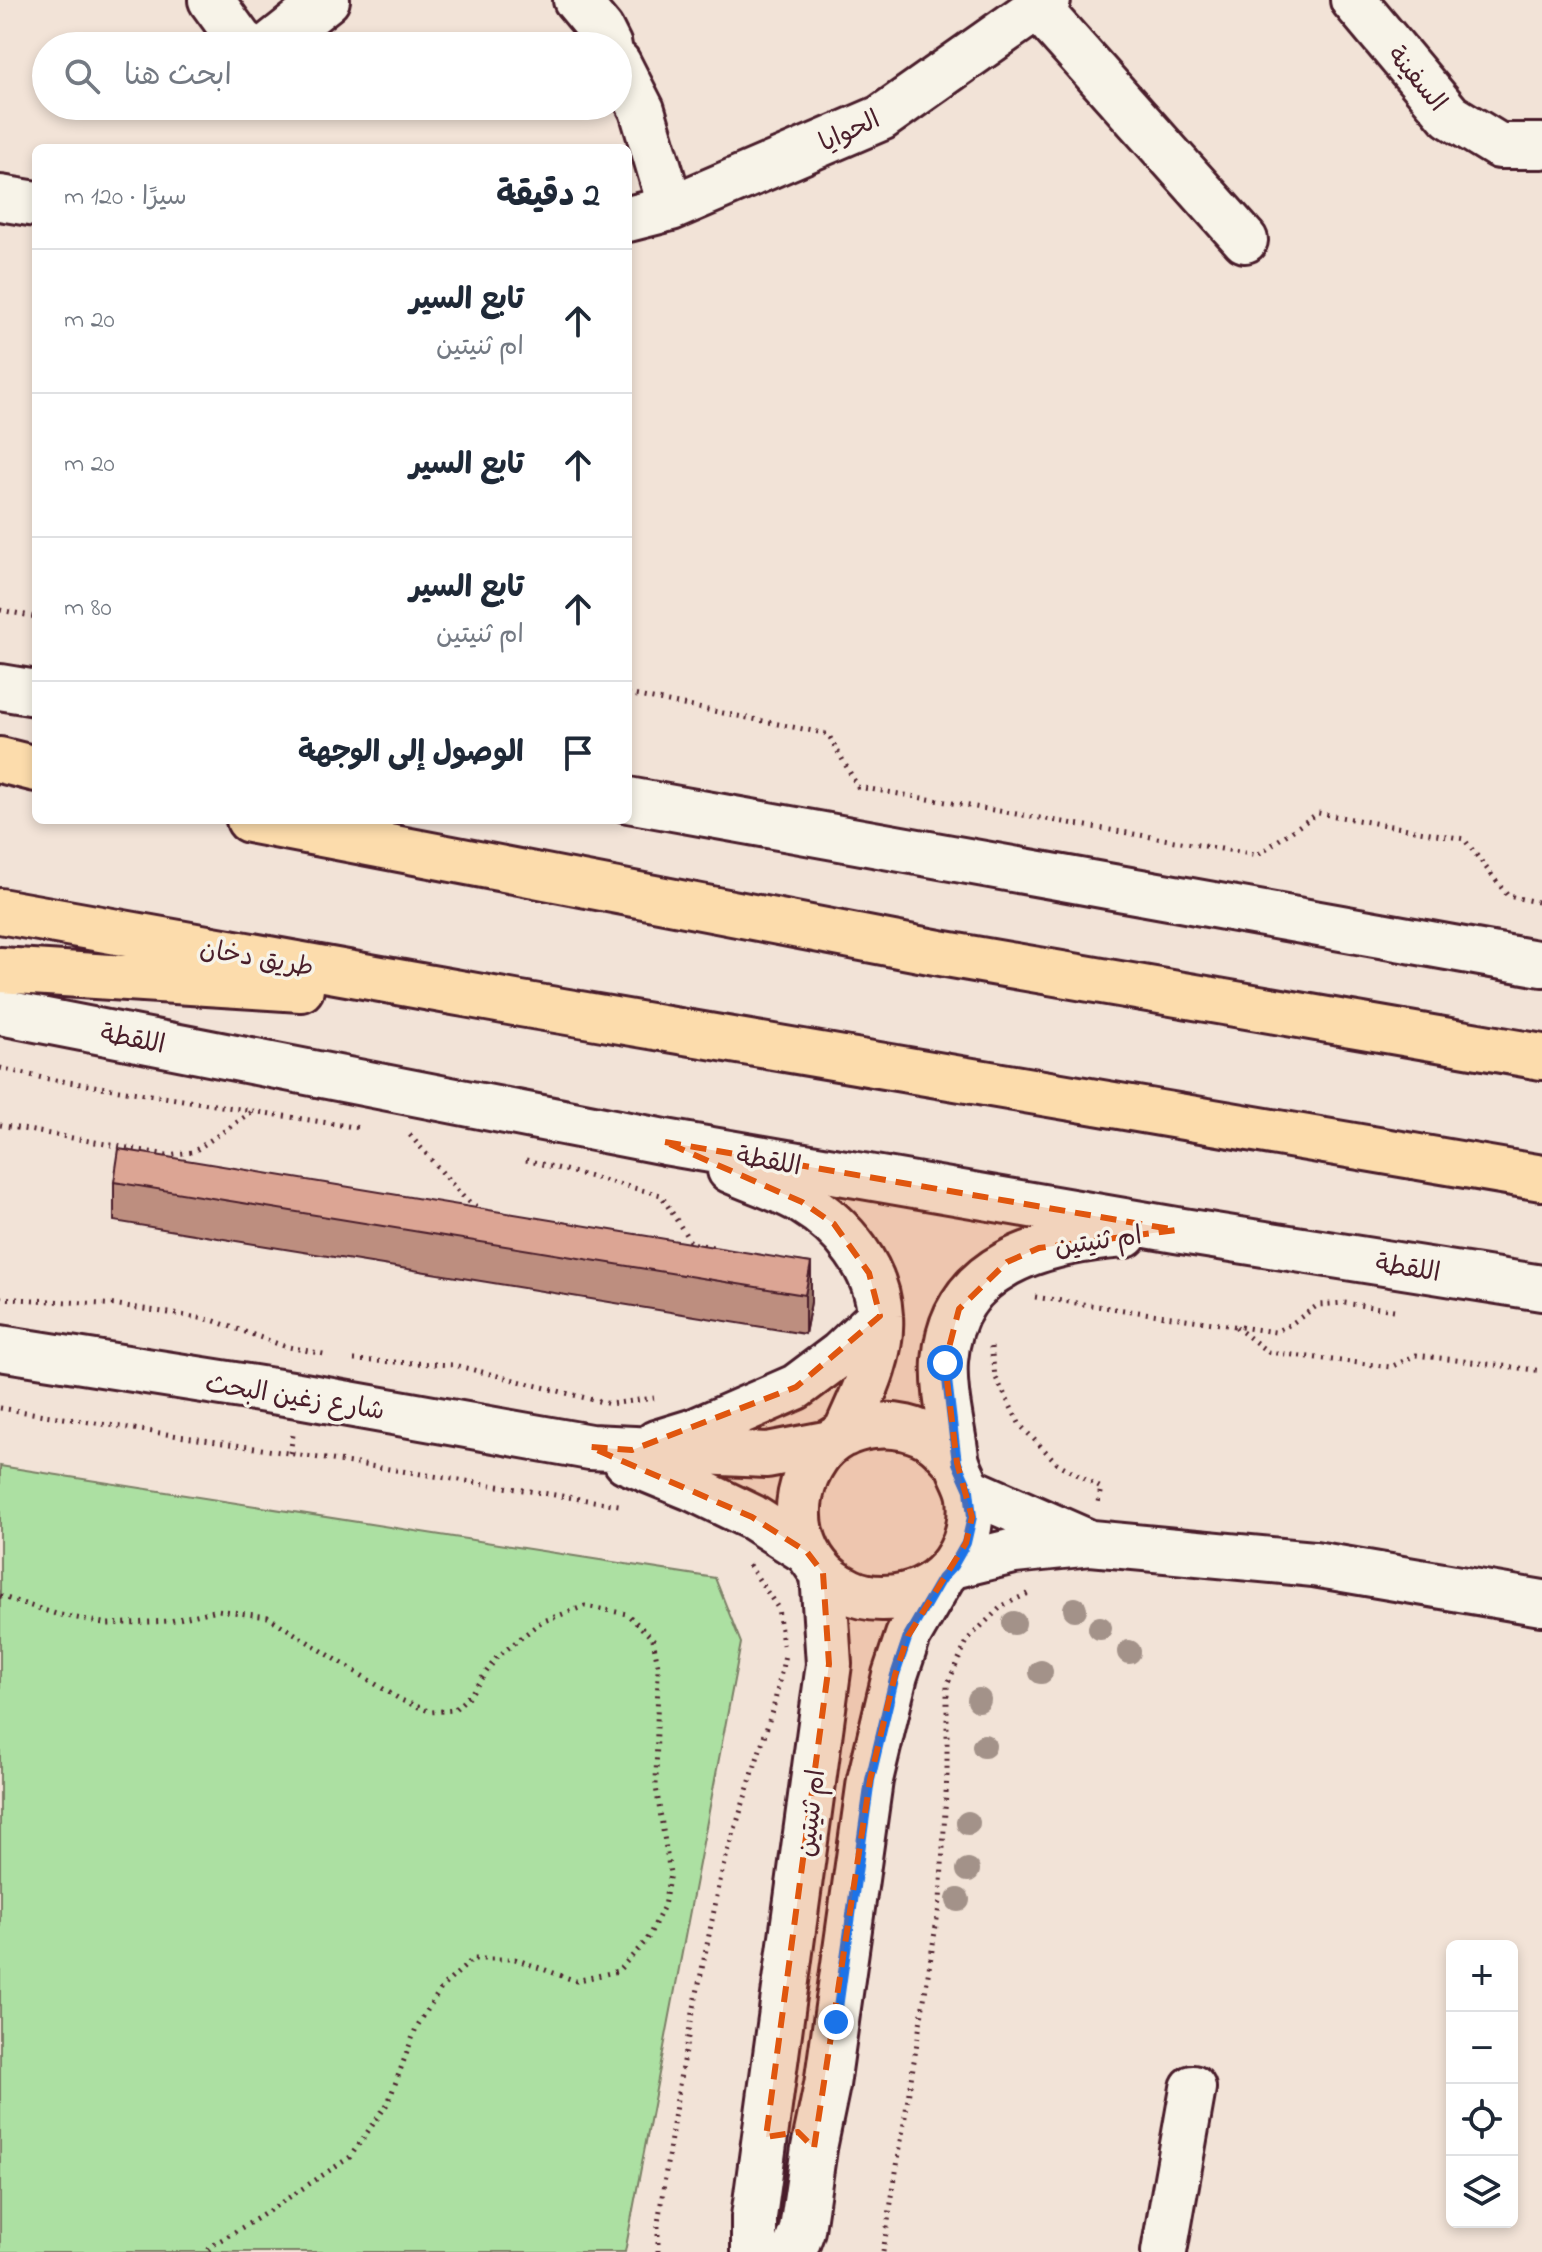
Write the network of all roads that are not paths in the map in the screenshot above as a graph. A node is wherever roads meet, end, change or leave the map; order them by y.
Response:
1 (211, 0) edge
2 (327, 0) edge
3 (576, 0) edge
4 (1353, 0) edge
5 (1043, 4) edge
6 (234, 32) edge
7 (287, 32) edge
8 (602, 32) edge
9 (632, 90) edge
10 (1542, 146) edge
11 (0, 198) edge
12 (32, 203) edge
13 (671, 208) junction
14 (632, 218) edge
15 (1245, 240) dead end
16 (0, 687) edge
17 (32, 692) edge
18 (0, 760) edge
19 (32, 768) edge
20 (0, 777) edge
21 (32, 782) edge
22 (632, 801) edge
23 (270, 824) edge
24 (0, 911) edge
25 (1542, 964) edge
26 (0, 970) edge
27 (515, 1003) junction
28 (0, 1012) edge
29 (1542, 1057) edge
30 (665, 1142) junction
31 (1542, 1178) edge
32 (1176, 1230) junction
33 (1542, 1288) edge
34 (880, 1316) junction
35 (0, 1348) edge
36 (835, 1439) junction
37 (611, 1448) junction
38 (963, 1476) junction
39 (1091, 1543) junction
40 (815, 1563) junction
41 (947, 1573) junction
42 (1542, 1603) edge
43 (791, 1957) junction
44 (845, 1959) junction
45 (774, 2065) junction
46 (827, 2085) junction
47 (1193, 2088) dead end
48 (766, 2137) junction
49 (814, 2148) junction
50 (754, 2252) edge
51 (794, 2252) edge
52 (1164, 2252) edge

1 - 6 street
2 - 7 street
3 - 8 street
4 - 10 street, السفينة
5 - 13 street, الحوايا
5 - 15 street
9 - 13 street
11 - 12 street
13 - 14 street, الحوايا
16 - 17 street
18 - 19 main road
20 - 21 main road
22 - 25 street
23 - 29 main road
24 - 27 main road, طريق دخان
26 - 27 main road
27 - 31 main road
28 - 30 street, اللقطة
30 - 32 street, اللقطة
30 - 34 street
32 - 33 street, اللقطة
32 - 38 street, ام ثنيتين
34 - 36 street
34 - 37 street
35 - 37 street, شارع زغين البحث
36 - 37 street, شارع زغين البحث
36 - 38 street
36 - 40 street
37 - 40 street, شارع زغين البحث
38 - 39 street
38 - 41 street
39 - 41 street
39 - 42 street
40 - 41 street
40 - 43 street, ام ثنيتين
41 - 44 street, ام ثنيتين
43 - 44 street
43 - 45 street, ام ثنيتين
44 - 46 street, ام ثنيتين
45 - 46 street
45 - 48 street, ام ثنيتين
46 - 49 street, ام ثنيتين
47 - 52 street
48 - 49 street
48 - 50 street, ام ثنيتين
49 - 51 street, ام ثنيتين

